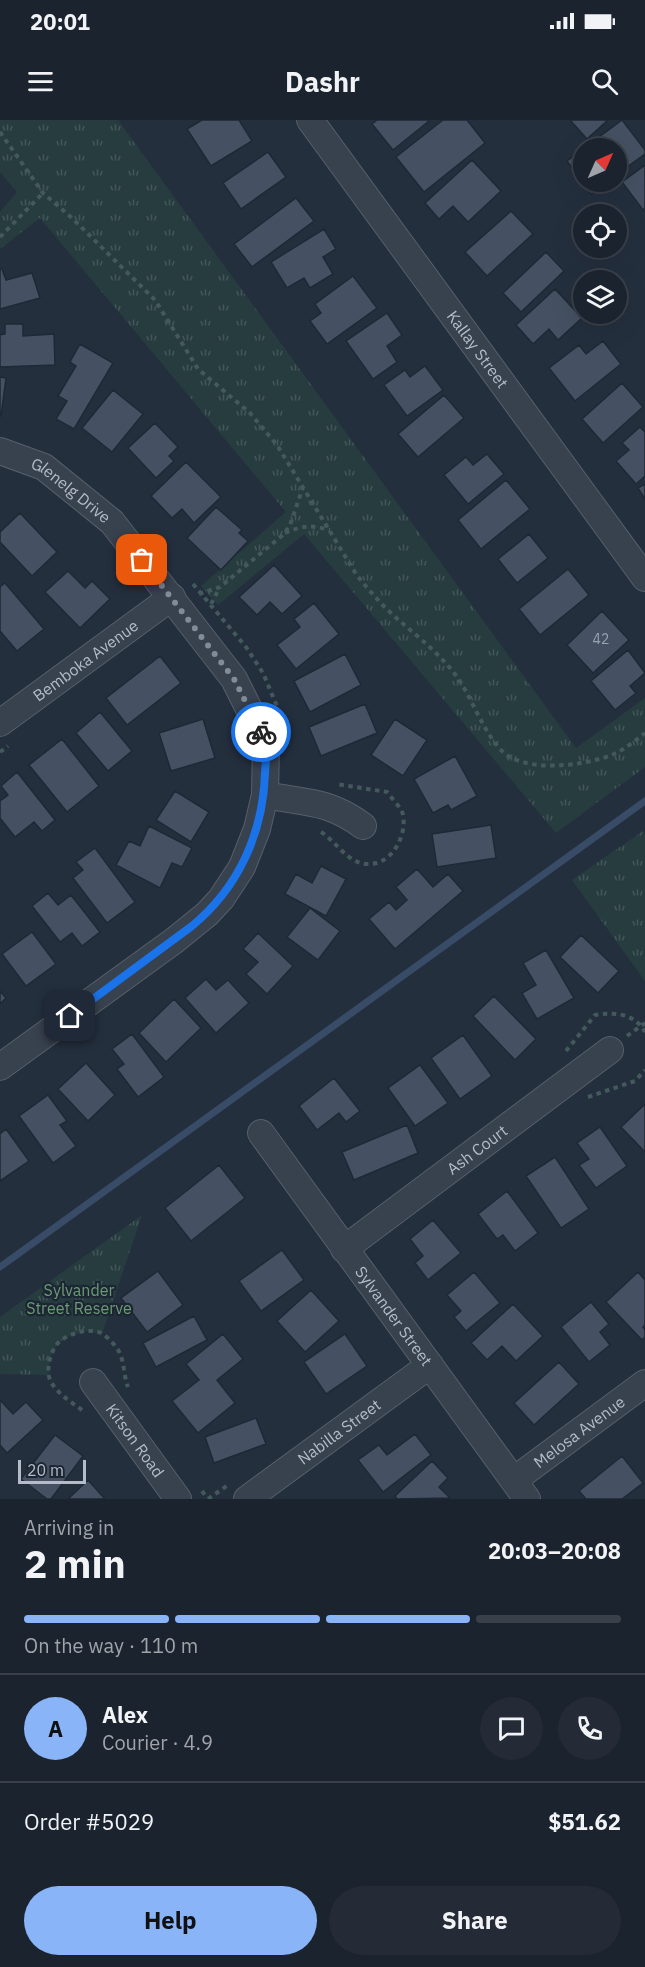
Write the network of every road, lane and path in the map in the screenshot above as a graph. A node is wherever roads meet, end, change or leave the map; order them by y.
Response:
1 (310, 120) edge
2 (0, 132) edge
3 (43, 193) junction
4 (0, 237) edge
5 (0, 451) edge
6 (303, 487) junction
7 (330, 531) junction
8 (284, 534) junction
9 (644, 575) edge
10 (186, 576) dead end
11 (220, 586) dead end
12 (172, 597) junction
13 (281, 717) dead end
14 (0, 723) edge
15 (645, 733) edge
16 (265, 795) junction
17 (363, 826) dead end
18 (610, 1050) dead end
19 (0, 1067) edge
20 (261, 1133) dead end
21 (344, 1249) junction
22 (430, 1365) junction
23 (93, 1382) dead end
24 (645, 1383) edge
25 (521, 1490) edge
26 (178, 1499) edge
27 (247, 1499) edge

1 - 9 street, Kallay Street
2 - 3 path
3 - 4 path
3 - 6 path
5 - 12 street, Glenelg Drive
6 - 7 path
6 - 8 path
7 - 8 path
7 - 15 path
8 - 11 path
10 - 13 path
12 - 14 street, Bemboka Avenue
12 - 16 street, Glenelg Drive
16 - 17 street
16 - 19 street, Glenelg Drive
18 - 21 street, Ash Court
20 - 21 street, Sylvander Street
21 - 22 street, Sylvander Street
22 - 25 street, Sylvander Street
22 - 27 street, Nabilla Street
23 - 26 street, Kitson Road
24 - 25 street, Melosa Avenue

